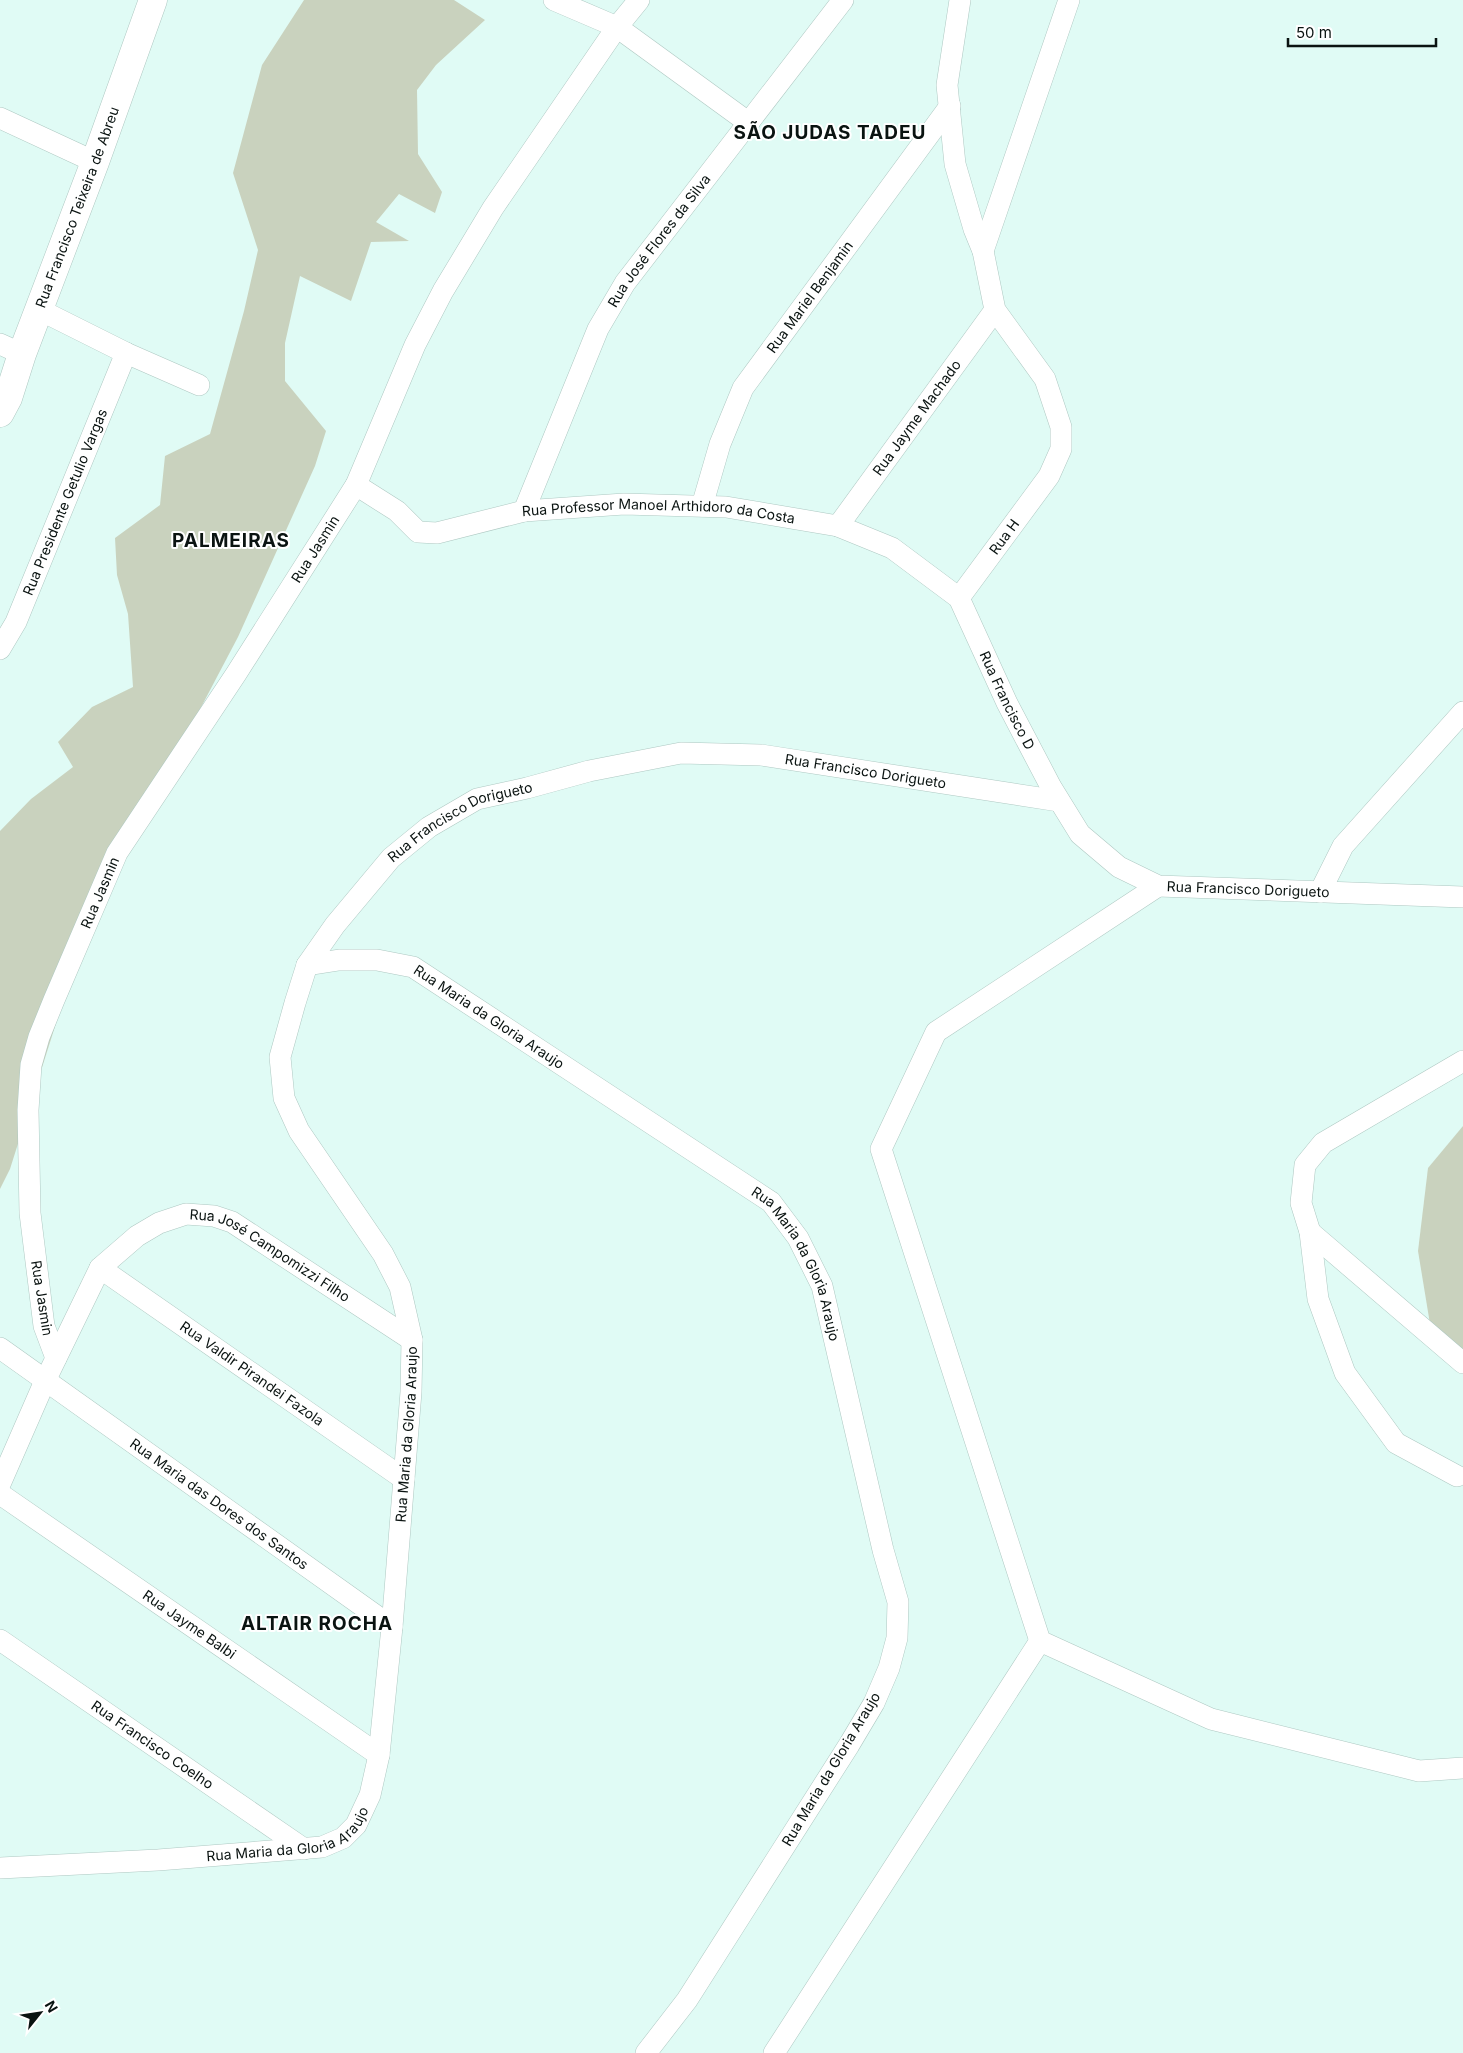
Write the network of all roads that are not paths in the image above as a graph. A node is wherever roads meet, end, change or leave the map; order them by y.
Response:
1 (152, 0) edge
2 (554, 0) edge
3 (639, 0) edge
4 (844, 0) edge
5 (960, 0) edge
6 (1069, 0) edge
7 (617, 27) junction
8 (950, 106) junction
9 (0, 118) edge
10 (749, 123) junction
11 (95, 162) junction
12 (984, 251) junction
13 (40, 310) junction
14 (995, 310) junction
15 (11, 349) edge
16 (126, 353) junction
17 (199, 385) dead end
18 (0, 413) edge
19 (356, 485) junction
20 (702, 506) junction
21 (524, 511) junction
22 (838, 526) junction
23 (959, 598) junction
24 (0, 650) edge
25 (1463, 712) edge
26 (1060, 801) junction
27 (1158, 886) junction
28 (1320, 892) junction
29 (1463, 897) edge
30 (307, 965) junction
31 (1463, 1061) edge
32 (1310, 1232) junction
33 (100, 1268) junction
34 (412, 1340) junction
35 (0, 1348) edge
36 (56, 1358) junction
37 (1463, 1363) edge
38 (45, 1381) junction
39 (1457, 1476) dead end
40 (404, 1479) junction
41 (0, 1484) edge
42 (0, 1494) edge
43 (392, 1626) junction
44 (0, 1640) edge
45 (1040, 1641) junction
46 (378, 1755) junction
47 (1463, 1768) edge
48 (304, 1850) junction
49 (0, 1868) edge
50 (646, 2053) edge
51 (774, 2053) edge

1 - 11 street, Rua Francisco Teixeira de Abreu
2 - 7 street
3 - 7 street, Rua Jasmin
4 - 10 street, Rua José Flores da Silva
5 - 8 street
6 - 12 street
7 - 10 street
7 - 19 street, Rua Jasmin
8 - 12 street
8 - 20 street, Rua Mariel Benjamin
9 - 11 street
10 - 21 street, Rua José Flores da Silva
11 - 13 street, Rua Francisco Teixeira de Abreu
12 - 14 street
13 - 15 street, Rua Francisco Teixeira de Abreu
13 - 16 street
14 - 22 street, Rua Jayme Machado
14 - 23 street, Rua H
15 - 18 street, Rua Francisco Teixeira de Abreu
16 - 17 street
16 - 24 street, Rua Presidente Getulio Vargas
19 - 21 street, Rua Professor Manoel Arthidoro da Costa
19 - 36 street, Rua Jasmin
20 - 21 street, Rua Professor Manoel Arthidoro da Costa
20 - 22 street, Rua Professor Manoel Arthidoro da Costa
22 - 23 street, Rua Professor Manoel Arthidoro da Costa
23 - 26 street, Rua Francisco D
25 - 28 street
26 - 27 street, Rua Francisco Dorigueto
26 - 30 street, Rua Francisco Dorigueto
27 - 28 street, Rua Francisco Dorigueto
27 - 45 street
28 - 29 street, Rua Francisco Dorigueto
30 - 34 street, Rua Maria da Gloria Araujo
30 - 50 street, Rua Maria da Gloria Araujo
31 - 32 street
32 - 37 street
32 - 39 street
33 - 34 street, Rua José Campomizzi Filho
33 - 36 street, Rua José Campomizzi Filho
33 - 40 street, Rua Valdir Pirandei Fazola
34 - 40 street, Rua Maria da Gloria Araujo
35 - 38 street, Rua Maria das Dores dos Santos
36 - 38 street, Rua José Campomizzi Filho
38 - 41 street, Rua José Campomizzi Filho
38 - 43 street, Rua Maria das Dores dos Santos
40 - 43 street, Rua Maria da Gloria Araujo
42 - 46 street, Rua Jayme Balbi
43 - 46 street, Rua Maria da Gloria Araujo
44 - 48 street, Rua Francisco Coelho
45 - 47 street
45 - 51 street
46 - 48 street, Rua Maria da Gloria Araujo
48 - 49 street, Rua Maria da Gloria Araujo

